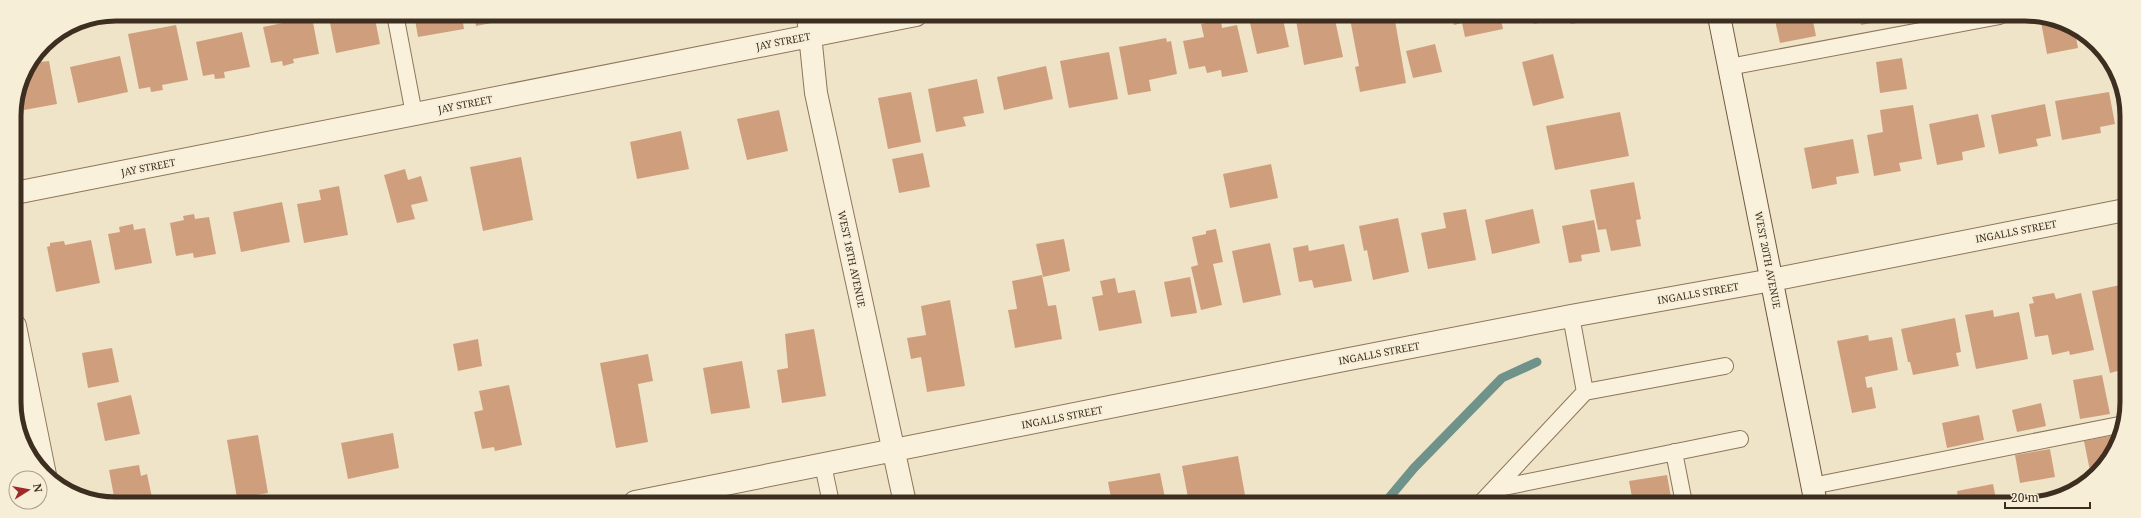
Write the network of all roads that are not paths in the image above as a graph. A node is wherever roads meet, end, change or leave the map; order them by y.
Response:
1 (396, 21) edge
2 (852, 21) edge
3 (1720, 21) edge
4 (1973, 21) edge
5 (809, 25) edge
6 (1729, 67) junction
7 (414, 114) junction
8 (21, 192) edge
9 (2120, 211) edge
10 (1772, 280) junction
11 (1571, 316) junction
12 (21, 352) edge
13 (1725, 366) dead end
14 (1585, 392) junction
15 (2117, 426) edge
16 (1740, 439) dead end
17 (894, 450) junction
18 (1674, 452) junction
19 (42, 462) edge
20 (823, 465) junction
21 (1494, 489) junction
22 (1814, 495) edge
23 (660, 497) edge
24 (830, 497) edge
25 (904, 497) edge
26 (1487, 497) edge
27 (1683, 497) edge

1 - 7 lane
2 - 5 street, JAY STREET
3 - 6 street, WEST 20TH AVENUE
4 - 6 lane
5 - 7 street, JAY STREET
5 - 17 street, WEST 18TH AVENUE
6 - 10 street, WEST 20TH AVENUE
7 - 8 street, JAY STREET
9 - 10 street, INGALLS STREET
10 - 11 street, INGALLS STREET
10 - 22 street, WEST 20TH AVENUE
11 - 14 lane
11 - 17 street, INGALLS STREET
12 - 19 street
13 - 14 lane
14 - 21 lane
15 - 22 lane
16 - 18 lane
17 - 20 street, INGALLS STREET
17 - 25 street, WEST 18TH AVENUE
18 - 21 lane
18 - 27 lane
20 - 23 street, INGALLS STREET
20 - 24 lane
21 - 26 lane

